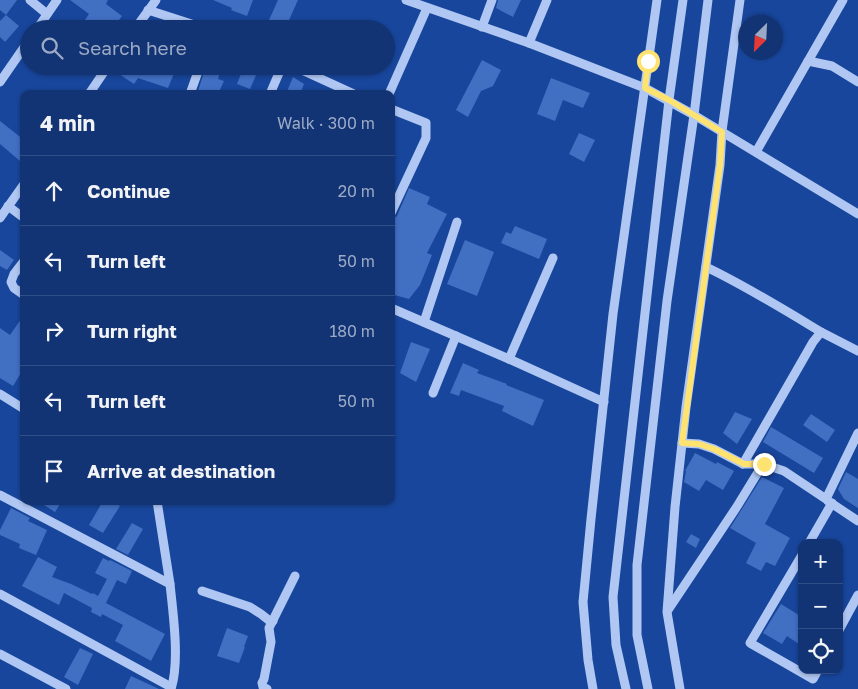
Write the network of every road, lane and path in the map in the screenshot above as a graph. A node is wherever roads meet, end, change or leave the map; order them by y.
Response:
1 (30, 0) edge
2 (57, 0) edge
3 (156, 0) edge
4 (406, 0) edge
5 (492, 0) edge
6 (547, 0) edge
7 (657, 0) edge
8 (682, 0) edge
9 (708, 0) edge
10 (740, 0) edge
11 (843, 0) edge
12 (426, 8) junction
13 (148, 10) junction
14 (47, 14) junction
15 (43, 20) edge
16 (141, 20) edge
17 (179, 20) edge
18 (482, 27) junction
19 (529, 43) junction
20 (20, 53) edge
21 (808, 61) junction
22 (102, 75) edge
23 (197, 75) edge
24 (278, 75) edge
25 (312, 75) edge
26 (0, 82) edge
27 (858, 82) edge
28 (645, 88) junction
29 (92, 90) edge
30 (191, 90) edge
31 (272, 90) edge
32 (345, 90) edge
33 (391, 90) edge
34 (669, 100) junction
35 (395, 111) edge
36 (694, 115) junction
37 (722, 132) junction
38 (756, 152) junction
39 (20, 190) edge
40 (395, 204) edge
41 (8, 206) junction
42 (858, 214) edge
43 (20, 215) edge
44 (0, 218) edge
45 (457, 222) dead end
46 (554, 258) dead end
47 (20, 266) edge
48 (706, 267) junction
49 (20, 292) edge
50 (395, 310) edge
51 (424, 322) junction
52 (821, 332) junction
53 (456, 336) junction
54 (858, 351) edge
55 (509, 360) junction
56 (0, 394) edge
57 (433, 394) dead end
58 (604, 402) junction
59 (20, 406) edge
60 (858, 433) edge
61 (682, 443) junction
62 (744, 464) junction
63 (764, 464) junction
64 (0, 495) edge
65 (829, 501) junction
66 (158, 505) edge
67 (858, 521) edge
68 (811, 539) edge
69 (798, 561) edge
70 (295, 576) dead end
71 (170, 584) junction
72 (202, 591) dead end
73 (0, 594) edge
74 (858, 595) edge
75 (667, 612) junction
76 (274, 622) junction
77 (840, 629) edge
78 (0, 654) edge
79 (798, 670) edge
80 (805, 674) edge
81 (816, 674) edge
82 (171, 688) edge
83 (66, 689) edge
84 (267, 689) edge
85 (593, 689) edge
86 (626, 689) edge
87 (648, 689) edge
88 (680, 689) edge

1 - 14 street
2 - 14 street
3 - 13 street
4 - 12 street
5 - 18 street
6 - 19 street
7 - 28 street
8 - 34 street
9 - 36 street
10 - 37 street
11 - 21 street
12 - 18 street
12 - 33 street
13 - 16 street
13 - 17 street
14 - 15 street
18 - 19 street
19 - 28 street
20 - 26 street
21 - 27 street
21 - 38 street
22 - 29 street
23 - 30 street
24 - 31 street
25 - 32 street
28 - 34 street
28 - 58 street
34 - 36 street
34 - 86 street
35 - 40 street
36 - 37 street
36 - 87 street
37 - 38 street
37 - 48 street
38 - 42 street
39 - 41 street
41 - 43 street
41 - 44 street
45 - 51 street
46 - 55 street
47 - 49 street
48 - 52 street
48 - 61 street
50 - 51 street
51 - 53 street
52 - 54 street
52 - 62 street
53 - 55 street
53 - 57 street
55 - 58 street
56 - 59 street
58 - 85 street
60 - 65 street
61 - 62 street
61 - 75 street
62 - 63 street
63 - 65 street
63 - 75 street
64 - 71 street
65 - 67 street
65 - 68 street
66 - 71 street
69 - 79 street
70 - 76 street
71 - 82 street
72 - 76 street
73 - 82 street
74 - 77 street
75 - 88 street
76 - 84 street
78 - 83 street
80 - 81 street

